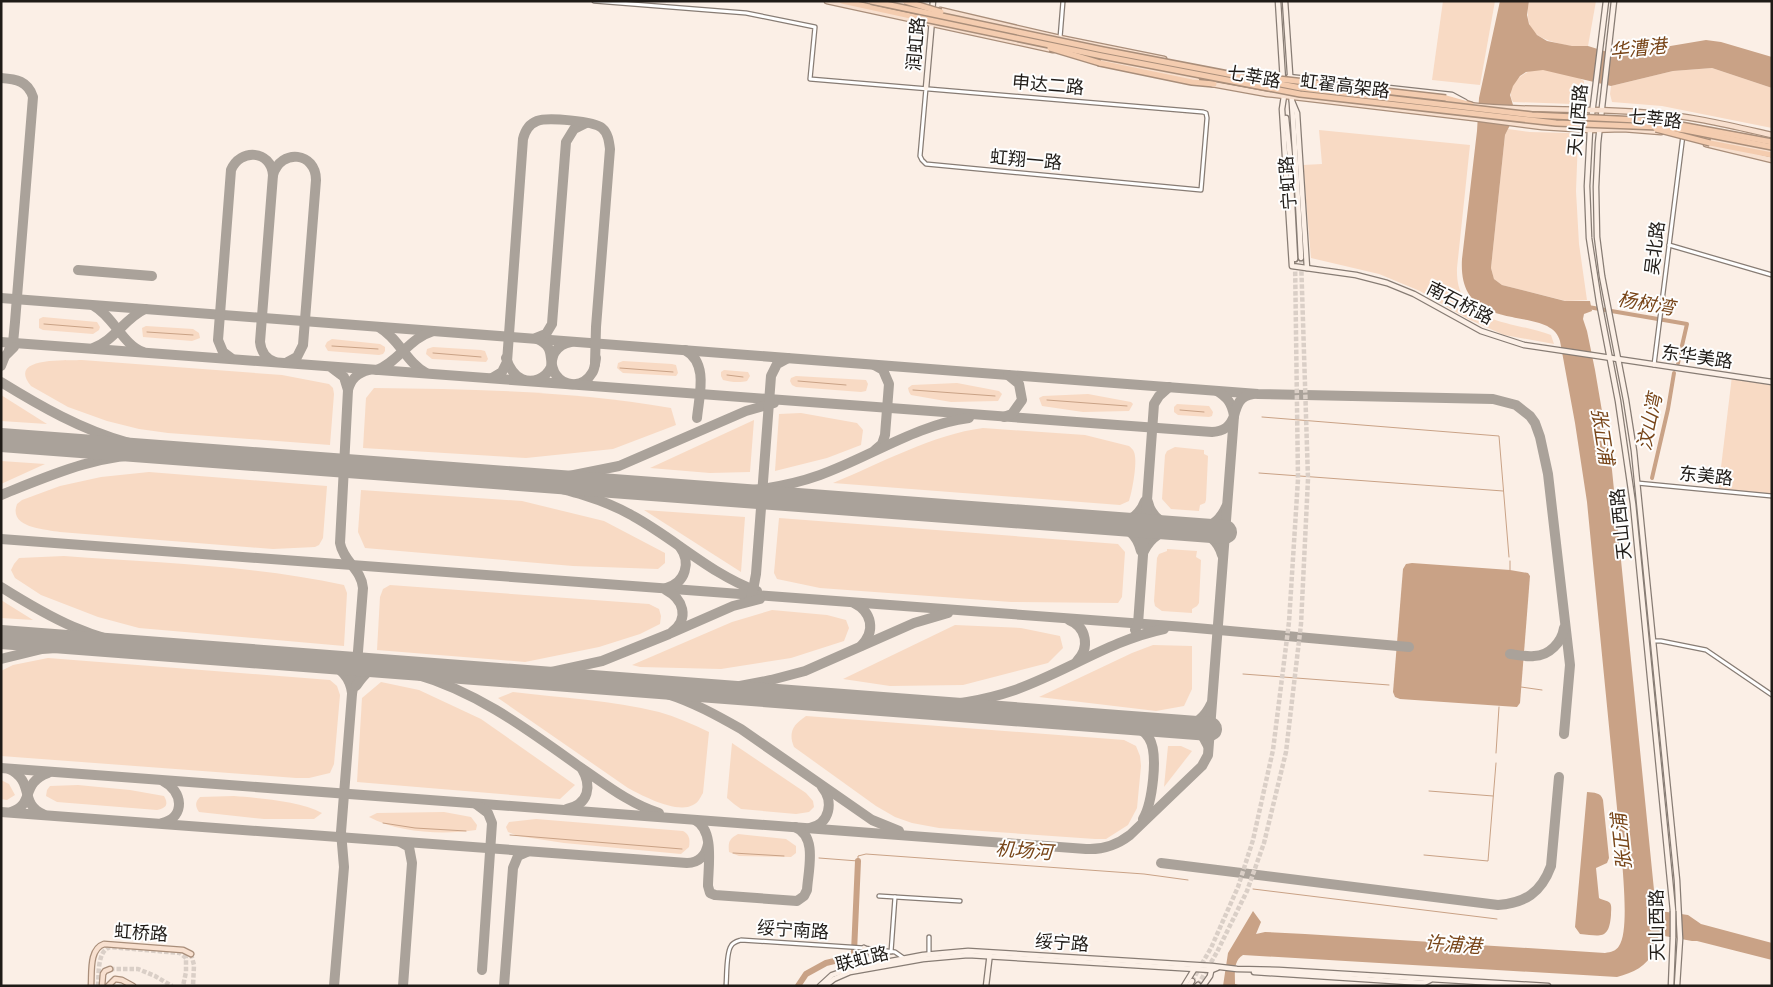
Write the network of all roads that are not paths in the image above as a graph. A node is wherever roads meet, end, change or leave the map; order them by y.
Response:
1 (594, 1) edge
2 (827, 1) edge
3 (842, 1) edge
4 (871, 1) edge
5 (894, 1) edge
6 (905, 1) edge
7 (913, 1) edge
8 (933, 1) edge
9 (1063, 1) edge
10 (1278, 1) edge
11 (1286, 1) edge
12 (1606, 1) edge
13 (1614, 1) edge
14 (932, 8) junction
15 (968, 20) junction
16 (931, 25) junction
17 (1060, 38) junction
18 (1034, 42) junction
19 (1059, 52) junction
20 (1222, 73) junction
21 (1289, 77) junction
22 (1214, 84) junction
23 (1283, 84) junction
24 (1290, 85) junction
25 (926, 88) junction
26 (1284, 96) junction
27 (1291, 97) junction
28 (1473, 105) junction
29 (1592, 111) junction
30 (1601, 111) junction
31 (1634, 125) junction
32 (1590, 130) junction
33 (1599, 130) junction
34 (1683, 135) junction
35 (1772, 135) edge
36 (1692, 137) junction
37 (1772, 142) edge
38 (1772, 146) edge
39 (1290, 153) junction
40 (1772, 154) edge
41 (1772, 160) edge
42 (1286, 179) junction
43 (1201, 190) joint
44 (1669, 245) junction
45 (1301, 258) tunnel mouth
46 (1295, 259) tunnel mouth
47 (1292, 266) joint
48 (1307, 268) junction
49 (1772, 274) edge
50 (1610, 358) junction
51 (1618, 360) junction
52 (1654, 364) junction
53 (1772, 382) edge
54 (1637, 483) junction
55 (1772, 496) edge
56 (1654, 641) junction
57 (1772, 695) edge
58 (1654, 713) junction
59 (1661, 713) junction
60 (879, 896) dead end
61 (895, 897) junction
62 (960, 901) dead end
63 (929, 937) dead end
64 (864, 948) junction
65 (891, 952) junction
66 (191, 954) dead end
67 (990, 954) junction
68 (929, 955) junction
69 (906, 960) junction
70 (1196, 967) junction
71 (849, 968) junction
72 (1212, 968) junction
73 (110, 970) dead end
74 (1424, 983) edge
75 (1199, 985) edge
76 (91, 986) edge
77 (102, 986) edge
78 (108, 986) edge
79 (133, 986) edge
80 (726, 986) edge
81 (820, 986) edge
82 (825, 986) edge
83 (986, 986) edge
84 (1184, 986) edge
85 (1548, 986) edge
86 (1670, 986) edge
87 (1677, 986) edge

1 - 25 street, 申达二路
2 - 16 main road, 七莘路
3 - 18 highway, 虹翟高架路, bridge
4 - 15 highway, bridge
5 - 14 main road, 七莘路
6 - 15 highway, bridge
7 - 14 main road
8 - 14 main road, 润虹路
9 - 17 street
10 - 23 main road, 宁虹路
11 - 21 main road, 宁虹路
12 - 29 main road, 天山西路
13 - 30 main road, 天山西路
14 - 16 main road, 润虹路
14 - 17 main road, 七莘路
15 - 20 highway, 虹翟高架路, bridge
16 - 19 main road, 七莘路
16 - 25 main road, 润虹路
17 - 19 main road
17 - 23 main road, 七莘路
18 - 22 highway, bridge
18 - 31 highway, 虹翟高架路, bridge
19 - 22 main road, 七莘路
20 - 28 highway, bridge
20 - 37 highway, 虹翟高架路, bridge
21 - 24 main road, 宁虹路
21 - 28 main road
22 - 26 main road, 七莘路
23 - 24 main road, 七莘路
23 - 26 main road, 宁虹路
24 - 27 main road, 宁虹路
24 - 28 main road, 七莘路
25 - 43 street, 虹翔一路
25 - 43 street, 申达二路
26 - 27 main road, 七莘路
26 - 39 main road, 宁虹路
26 - 42 main road, 宁虹路
27 - 32 main road, 七莘路
27 - 45 main road, 宁虹路
27 - 48 main road, 宁虹路
28 - 29 main road, 七莘路, bridge
29 - 30 main road, 七莘路
29 - 32 main road, 天山西路
30 - 33 main road, 天山西路
30 - 35 main road, 七莘路
31 - 38 highway, 虹翟高架路, bridge
31 - 40 highway, bridge
32 - 33 main road, 七莘路
32 - 50 main road, 天山西路
33 - 34 main road, 七莘路
33 - 51 main road, 天山西路
34 - 36 main road, 七莘路
34 - 44 street, 吴北路
36 - 40 main road, 七莘路
36 - 41 main road
39 - 42 main road
39 - 46 main road, 宁虹路
42 - 47 main road, 宁虹路
44 - 49 street
44 - 52 street, 吴北路
47 - 48 main road, 南石桥路
48 - 50 main road, 南石桥路
50 - 51 main road, 南石桥路
50 - 58 main road, 天山西路
51 - 52 main road, 东华美路
51 - 54 main road, 天山西路
52 - 53 main road, 东华美路
54 - 55 street, 东美路
54 - 56 main road, 天山西路
56 - 57 street
56 - 59 main road, 天山西路
58 - 59 main road
58 - 86 main road, 天山西路, bridge
59 - 87 main road, 天山西路
60 - 61 street
61 - 62 street
61 - 65 street
63 - 68 street
64 - 65 street, 绥宁南路
64 - 71 main road
64 - 80 street, 绥宁南路
65 - 69 street, 绥宁南路
66 - 76 main road, 虹桥路
67 - 68 main road, 绥宁路
67 - 69 main road, 绥宁路
67 - 70 main road, 绥宁路
67 - 83 main road
68 - 69 main road, 绥宁路
69 - 71 main road, 联虹路
69 - 82 main road, 联虹路
70 - 72 main road, 绥宁路
70 - 84 main road
71 - 81 main road, 联虹路
72 - 74 main road, 绥宁路
72 - 75 main road
73 - 77 main road
74 - 85 main road, 绥宁路
78 - 79 main road

